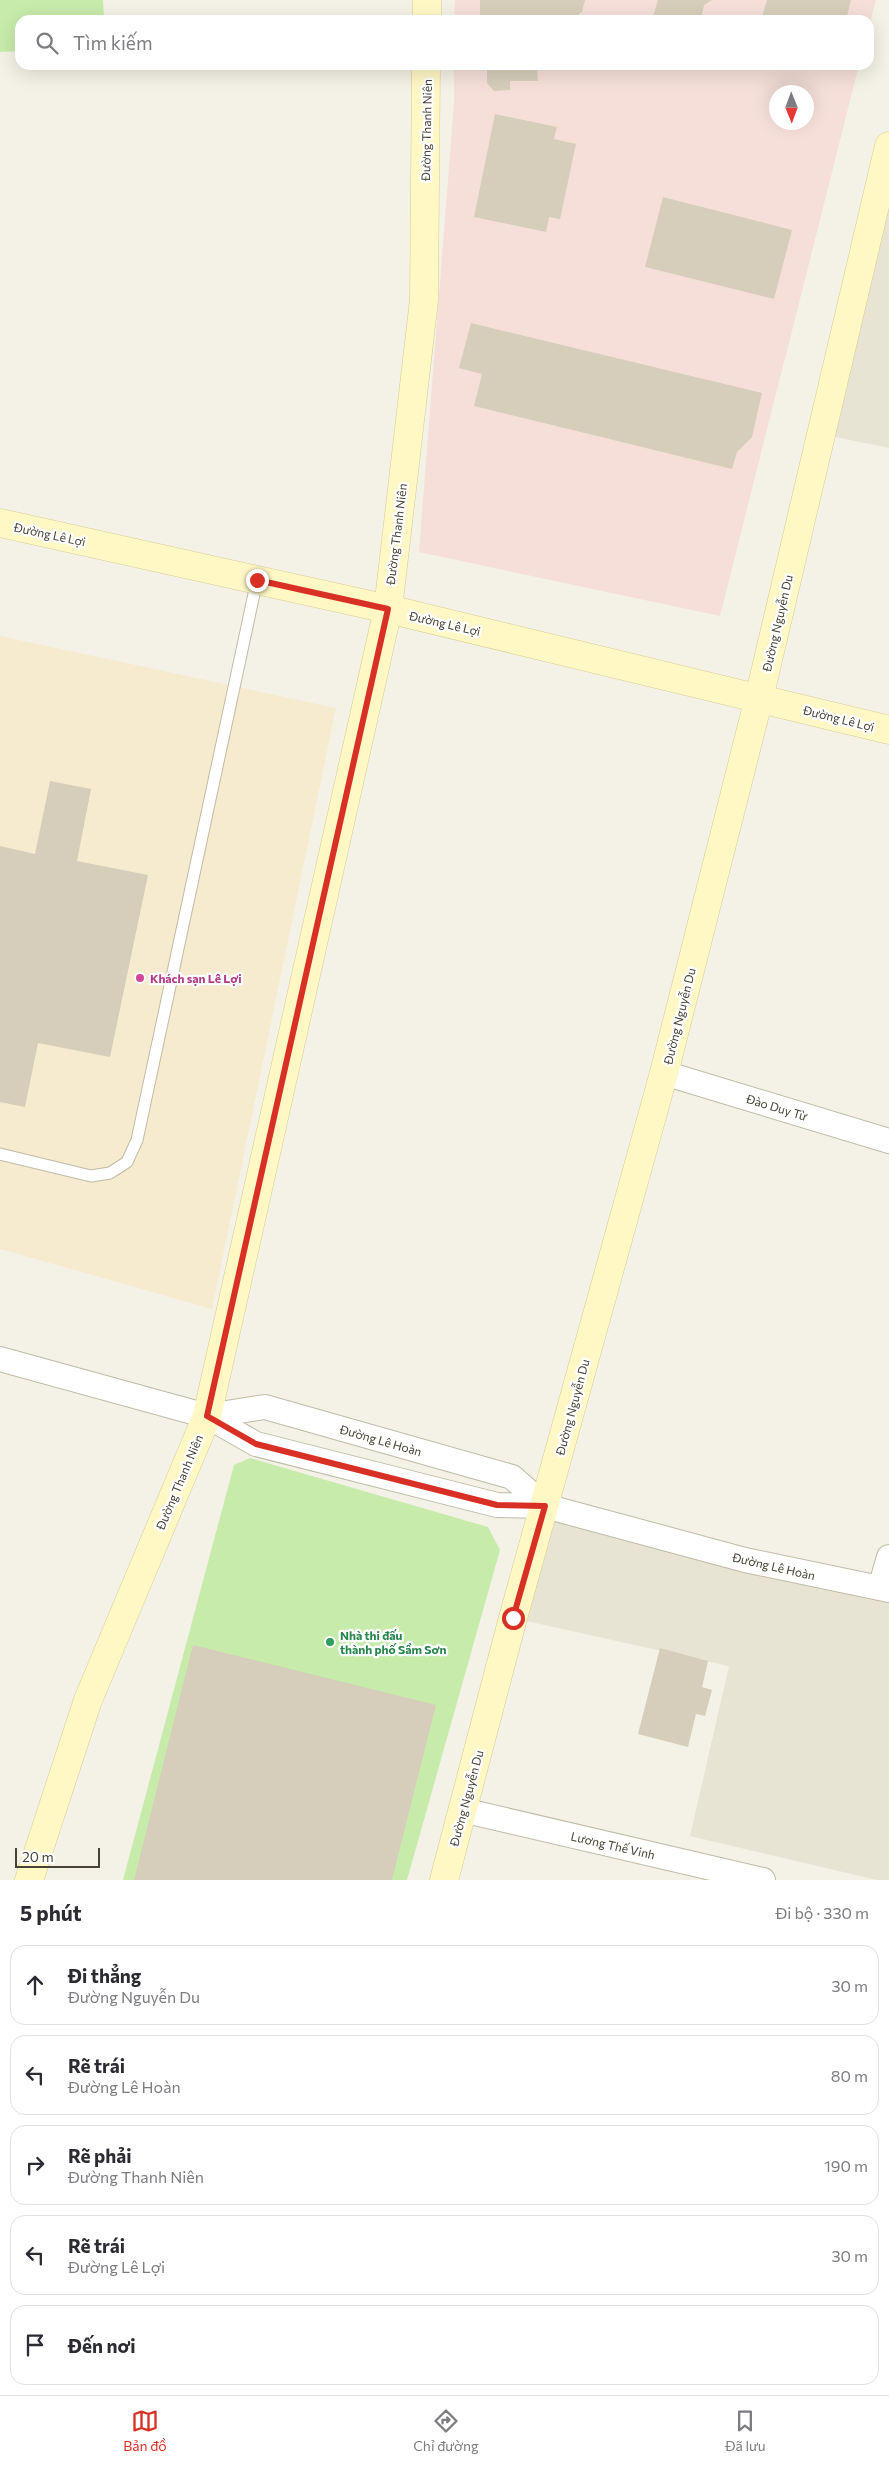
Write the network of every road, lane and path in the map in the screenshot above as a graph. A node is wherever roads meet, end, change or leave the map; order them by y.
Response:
1 (427, 0) edge
2 (427, 15) edge
3 (426, 70) edge
4 (889, 146) edge
5 (0, 523) edge
6 (257, 580) junction
7 (388, 609) junction
8 (759, 698) junction
9 (889, 730) edge
10 (664, 1073) junction
11 (889, 1141) edge
12 (0, 1154) edge
13 (0, 1359) edge
14 (207, 1416) junction
15 (545, 1506) junction
16 (889, 1557) edge
17 (885, 1589) edge
18 (462, 1810) junction
19 (29, 1880) edge
20 (444, 1880) edge
21 (763, 1880) edge

1 - 2 street
3 - 7 street, Đường Thanh Niên
4 - 8 street, Đường Nguyễn Du
5 - 6 street, Đường Lê Lợi
6 - 7 street, Đường Lê Lợi
6 - 12 lane
7 - 8 street, Đường Lê Lợi
7 - 14 street, Đường Thanh Niên
8 - 9 street, Đường Lê Lợi
8 - 10 street, Đường Nguyễn Du
10 - 11 street, Đào Duy Từ
10 - 15 street, Đường Nguyễn Du
13 - 14 street, Đường Lê Hoàn
14 - 15 street, Đường Lê Hoàn
14 - 15 street, Đường Lê Hoàn
14 - 19 street, Đường Thanh Niên
15 - 17 street, Đường Lê Hoàn
15 - 18 street, Đường Nguyễn Du
16 - 17 street
18 - 20 street, Đường Nguyễn Du
18 - 21 street, Lương Thế Vinh

